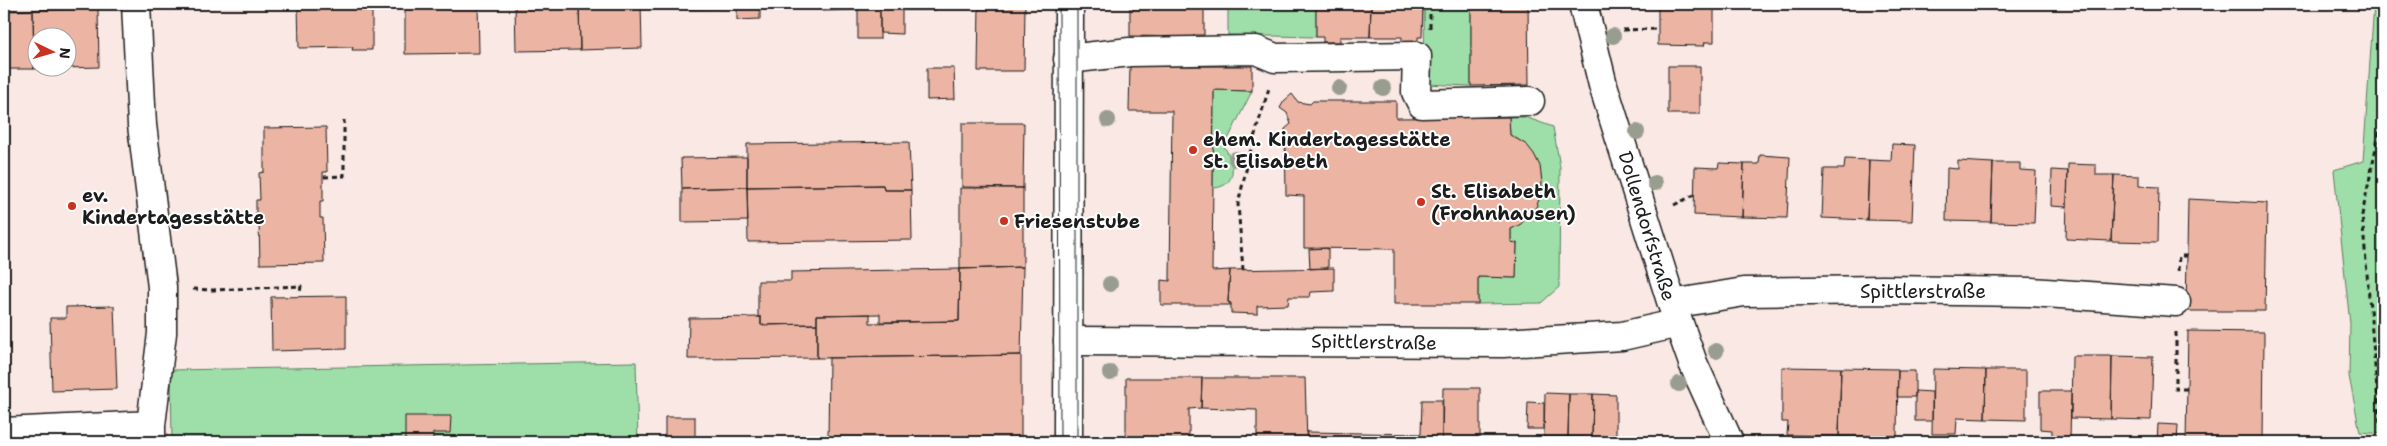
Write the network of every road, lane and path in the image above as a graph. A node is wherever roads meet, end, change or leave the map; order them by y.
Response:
1 (136, 4) edge
2 (1069, 4) edge
3 (1430, 4) edge
4 (1583, 4) edge
5 (1430, 30) dead end
6 (1068, 59) junction
7 (1269, 89) dead end
8 (1530, 101) dead end
9 (2383, 114) edge
10 (344, 120) dead end
11 (324, 176) dead end
12 (1243, 270) dead end
13 (162, 287) junction
14 (300, 294) dead end
15 (2176, 302) dead end
16 (1675, 314) junction
17 (1068, 341) junction
18 (2383, 430) edge
19 (4, 432) edge
20 (151, 434) edge
21 (1068, 442) edge
22 (1729, 442) edge

1 - 13 street
2 - 6 street
3 - 5 path
4 - 16 street, Dollendorfstraße
6 - 8 street
6 - 17 street
7 - 12 path
9 - 18 path
10 - 11 path
13 - 14 path
13 - 20 street
15 - 16 street, Spittlerstraße
16 - 17 street, Spittlerstraße
16 - 22 street, Dollendorfstraße
17 - 21 street
19 - 20 street

